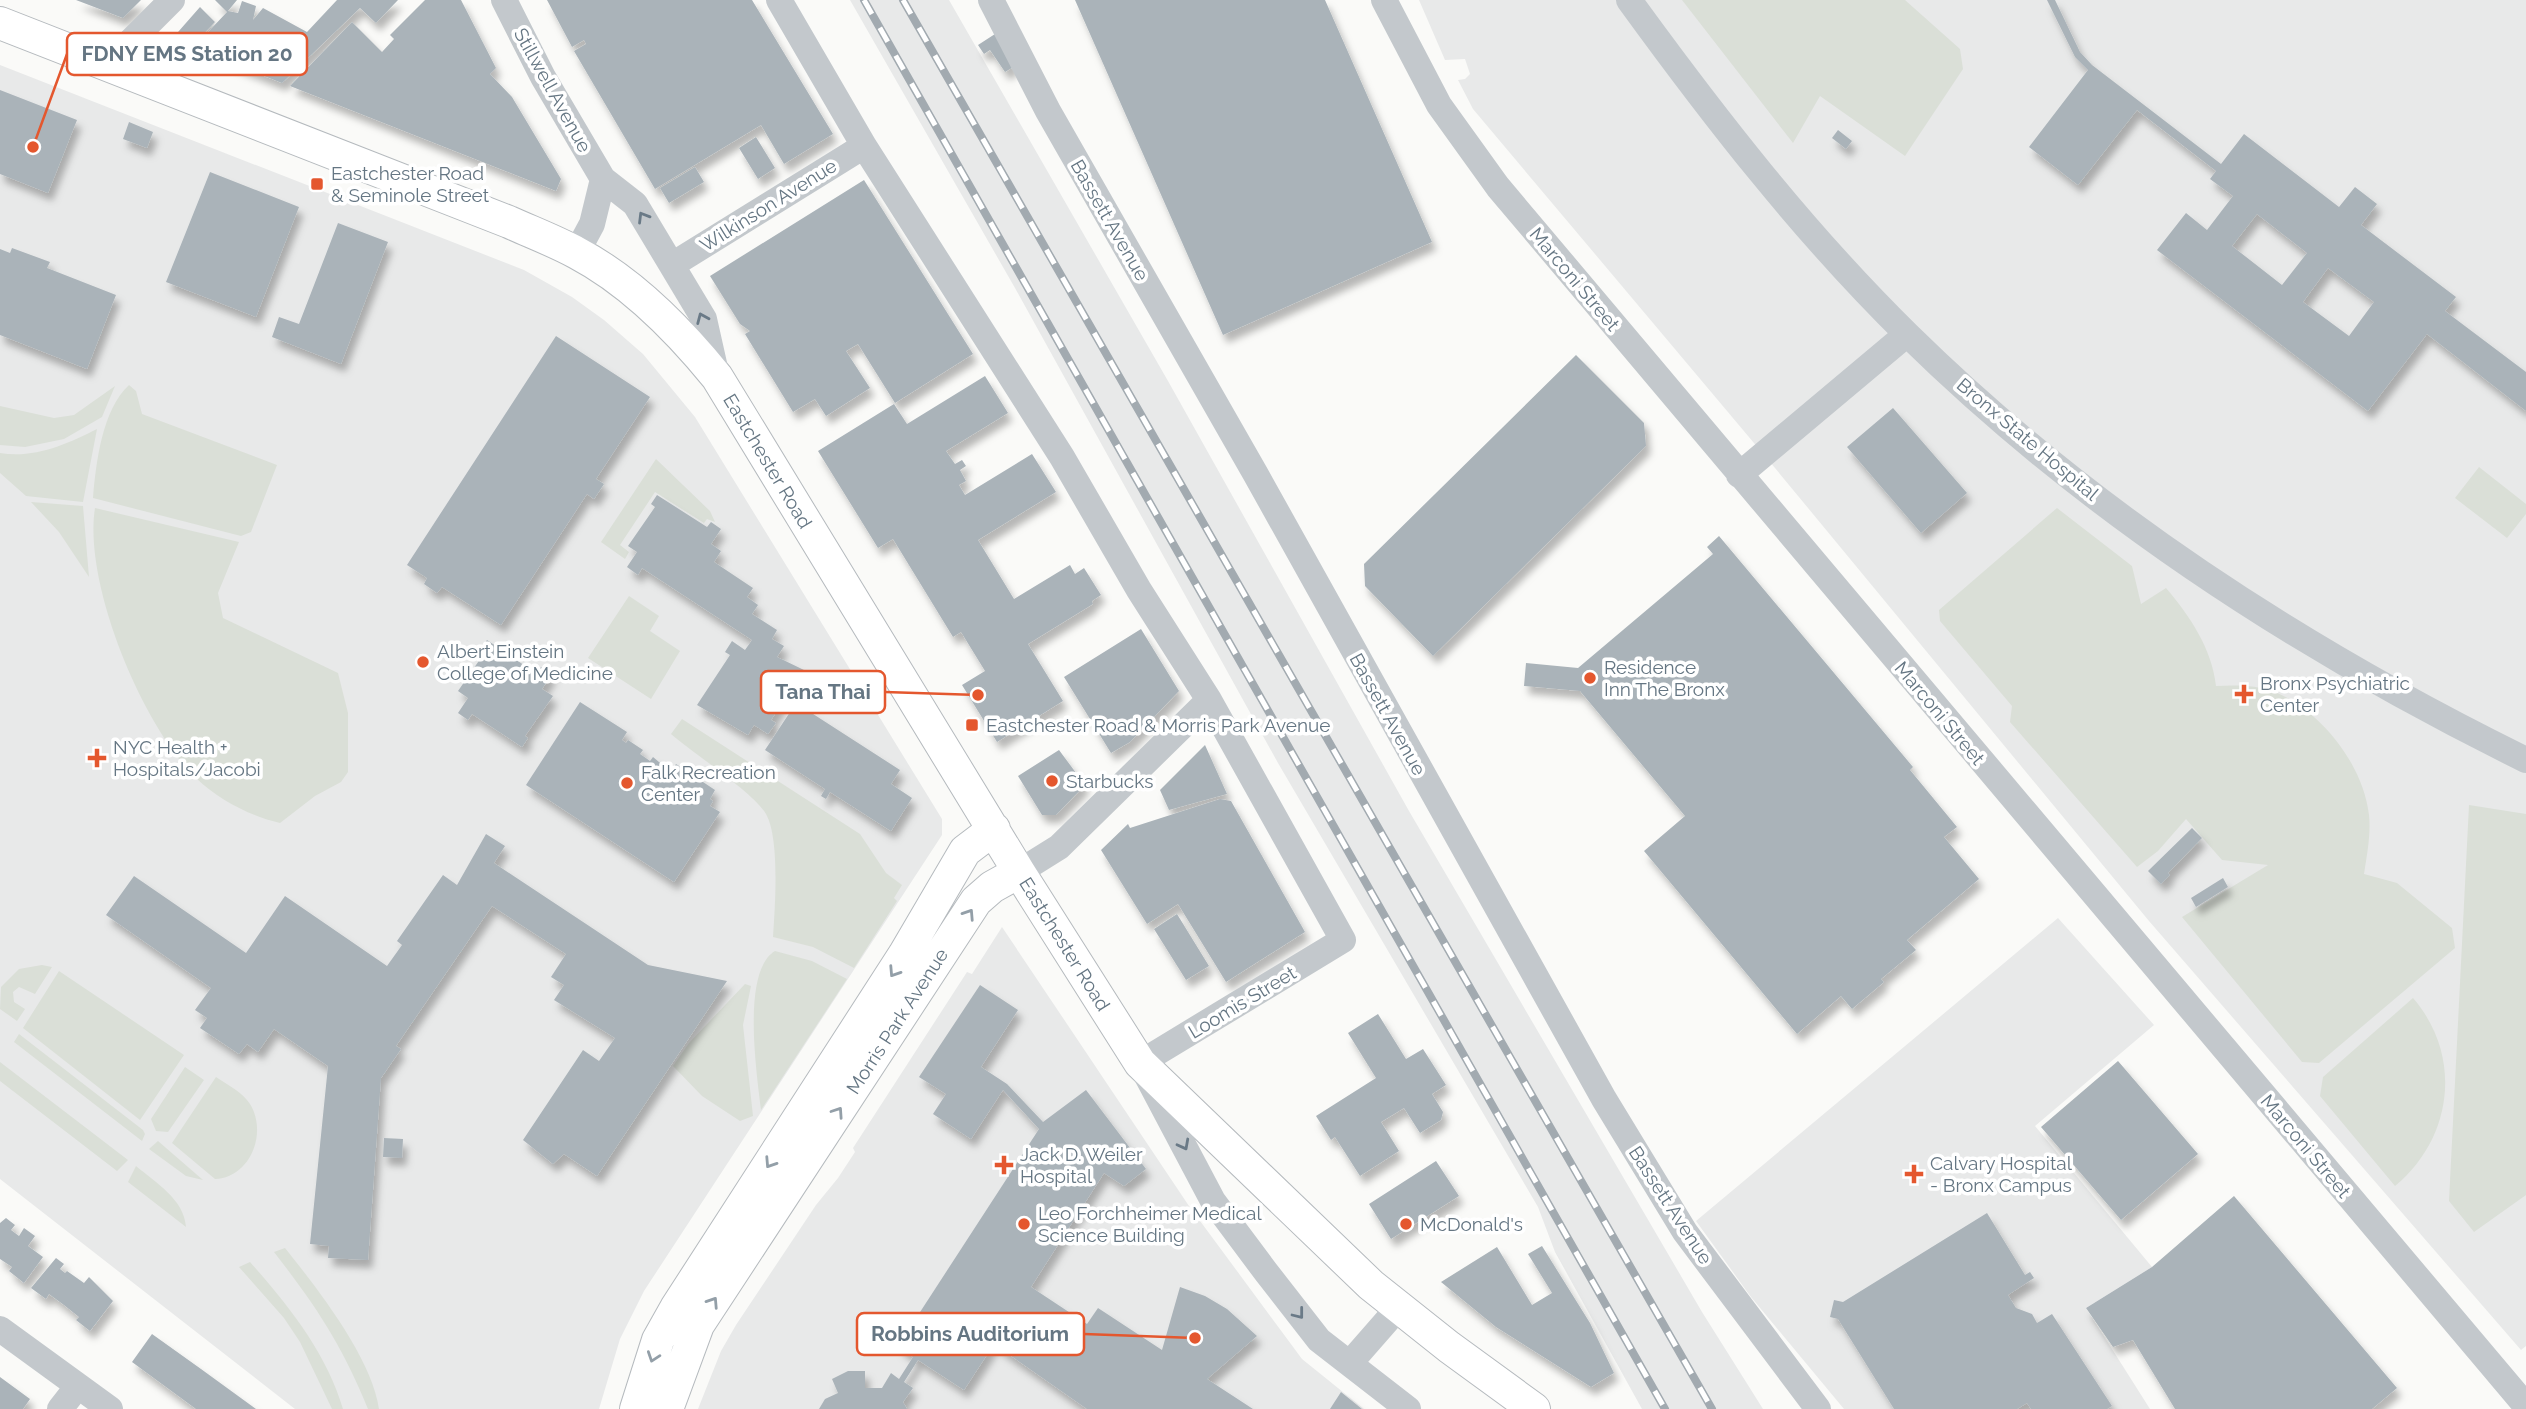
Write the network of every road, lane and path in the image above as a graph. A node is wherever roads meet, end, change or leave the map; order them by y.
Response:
1 (172, 0) edge
2 (505, 0) edge
3 (779, 0) edge
4 (990, 0) edge
5 (1384, 0) edge
6 (1629, 0) edge
7 (0, 23) edge
8 (107, 65) junction
9 (864, 146) junction
10 (603, 179) junction
11 (577, 252) junction
12 (672, 265) junction
13 (1907, 334) junction
14 (717, 377) junction
15 (1740, 475) junction
16 (1209, 700) junction
17 (2526, 760) edge
18 (994, 830) junction
19 (1020, 872) junction
20 (1140, 1063) junction
21 (1399, 1307) junction
22 (0, 1329) edge
23 (1350, 1363) junction
24 (78, 1386) junction
25 (2526, 1406) edge
26 (60, 1409) edge
27 (110, 1409) edge
28 (636, 1409) edge
29 (667, 1409) edge
30 (1408, 1409) edge
31 (1534, 1409) edge
32 (1818, 1409) edge

1 - 8 street
2 - 10 street, Stillwell Avenue
3 - 9 street
4 - 32 street, Bassett Avenue
5 - 15 street, Marconi Street
6 - 13 street, Bronx State Hospital
7 - 8 main road, Eastchester Road
8 - 11 main road, Eastchester Road
9 - 12 street, Wilkinson Avenue
9 - 16 street
10 - 11 street
12 -> 10 street, Stillwell Avenue
11 - 14 main road, Eastchester Road
14 -> 12 street, Eastchester Road
13 - 15 street
13 - 17 street, Bronx State Hospital
14 - 18 main road, Eastchester Road
15 - 25 street, Marconi Street
16 - 19 street, Morris Park Avenue
16 - 20 street, Loomis Street
18 - 19 main road, Eastchester Road
18 -> 28 main road, Morris Park Avenue
19 - 20 main road, Eastchester Road
29 -> 19 main road, Morris Park Avenue
20 - 21 main road, Eastchester Road
20 -> 23 street
21 - 23 street
21 - 31 main road, Eastchester Road
22 - 24 street
23 - 30 street
24 - 26 street
24 - 27 street

